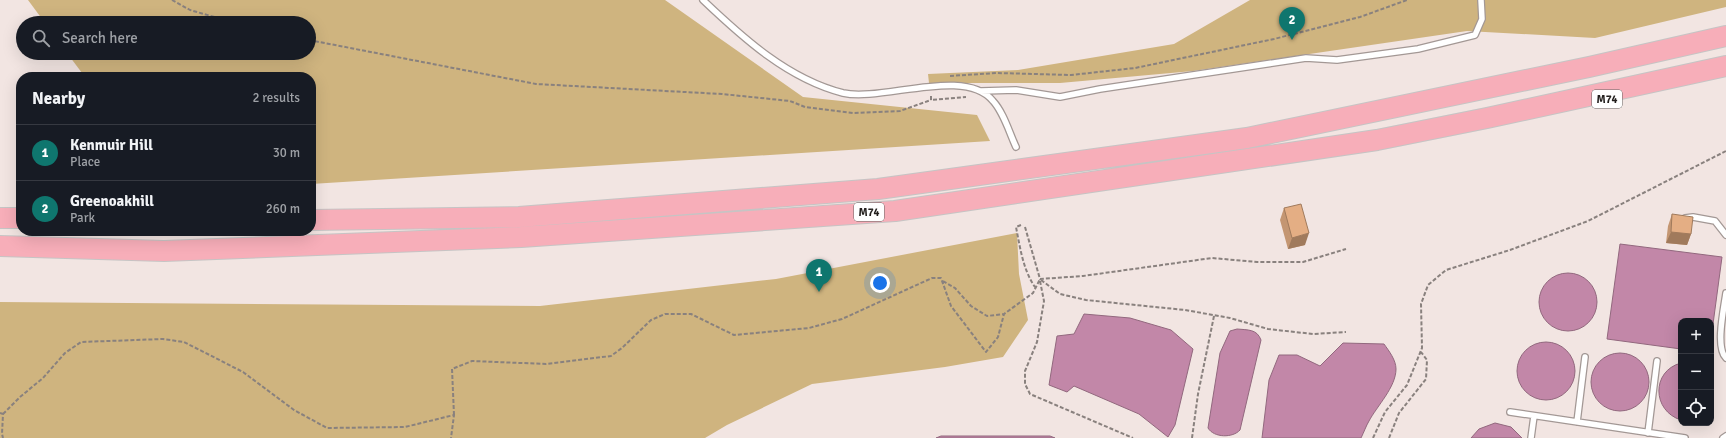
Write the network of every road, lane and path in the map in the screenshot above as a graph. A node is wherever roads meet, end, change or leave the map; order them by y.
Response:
1 (172, 0) edge
2 (703, 0) edge
3 (1407, 0) edge
4 (1481, 0) edge
5 (211, 16) edge
6 (1726, 36) edge
7 (316, 41) edge
8 (1726, 66) edge
9 (950, 76) dead end
10 (1726, 79) edge
11 (930, 87) junction
12 (981, 91) junction
13 (971, 99) dead end
14 (931, 100) junction
15 (1487, 118) junction
16 (1016, 147) dead end
17 (1726, 151) edge
18 (0, 218) edge
19 (16, 218) edge
20 (316, 220) edge
21 (1676, 220) edge
22 (1021, 225) dead end
23 (1025, 227) dead end
24 (1726, 235) edge
25 (0, 246) edge
26 (1346, 248) dead end
27 (1040, 280) junction
28 (942, 281) junction
29 (1036, 287) junction
30 (1726, 294) edge
31 (1004, 314) junction
32 (1214, 316) junction
33 (1346, 332) dead end
34 (1421, 352) junction
35 (1585, 357) dead end
36 (1726, 358) edge
37 (1657, 361) dead end
38 (1510, 412) dead end
39 (0, 413) edge
40 (3, 414) junction
41 (454, 415) junction
42 (1534, 416) junction
43 (1578, 422) junction
44 (1648, 432) junction
45 (1726, 436) edge
46 (3, 438) edge
47 (451, 438) edge
48 (1133, 438) edge
49 (1192, 438) edge
50 (1373, 438) edge
51 (1389, 438) edge
52 (1531, 438) edge
53 (1685, 438) edge
54 (1723, 438) edge

1 - 5 path
2 - 11 lane
3 - 9 path
4 - 12 lane
6 - 20 highway, M74
7 - 14 path
8 - 15 highway, M74
10 - 15 highway, M74
11 - 12 lane
11 - 14 path
12 - 16 lane
13 - 14 path
15 - 25 highway, M74
17 - 34 path
18 - 19 highway
21 - 24 lane
22 - 29 path
23 - 27 path
26 - 27 path
27 - 29 path
27 - 32 path
27 - 48 path
28 - 31 path
28 - 31 path
28 - 41 path
29 - 31 path
30 - 36 lane
32 - 33 path
32 - 49 path
34 - 50 path
34 - 51 path
35 - 43 lane
37 - 44 lane
38 - 42 lane
39 - 40 path
40 - 41 path
40 - 46 path
41 - 47 path
42 - 43 lane
42 - 52 lane
43 - 44 lane
44 - 53 lane
45 - 54 lane

